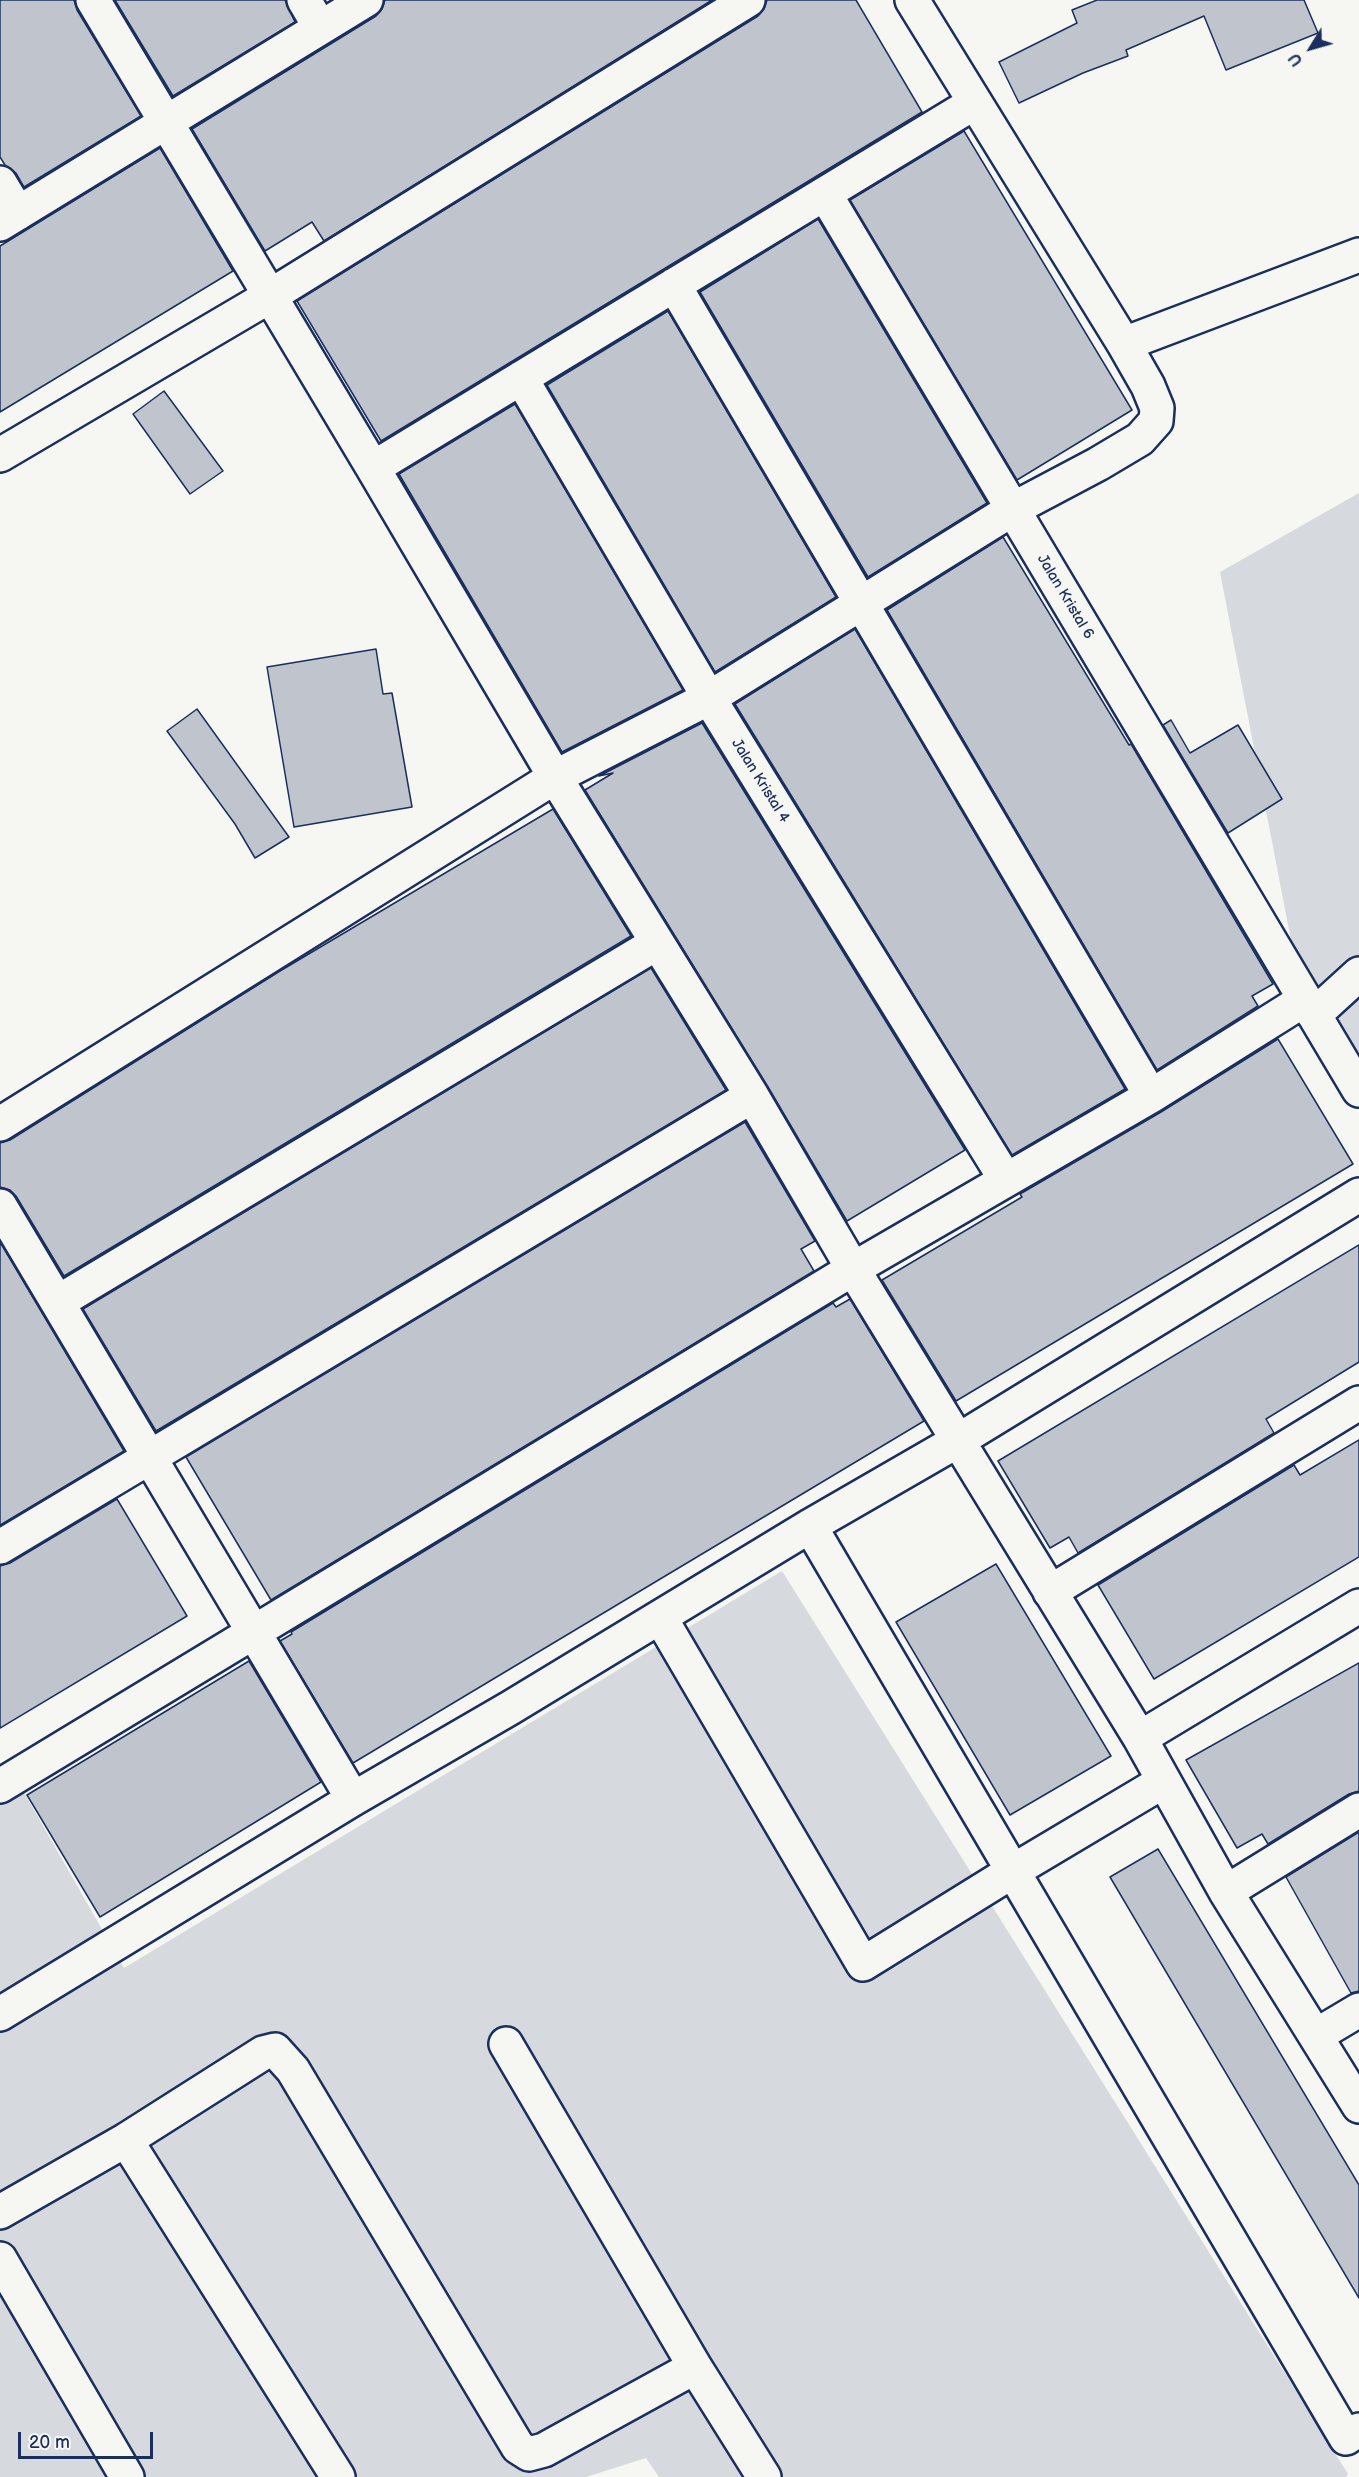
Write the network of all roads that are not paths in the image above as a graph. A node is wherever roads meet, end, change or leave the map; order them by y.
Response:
1 (93, 0) edge
2 (366, 0) edge
3 (748, 0) edge
4 (912, 0) edge
5 (312, 13) edge
6 (974, 103) junction
7 (166, 122) junction
8 (0, 183) edge
9 (825, 194) junction
10 (9, 219) edge
11 (1359, 255) edge
12 (674, 285) junction
13 (270, 296) junction
14 (1124, 344) junction
15 (521, 378) junction
16 (0, 455) edge
17 (374, 468) junction
18 (1013, 509) junction
19 (860, 604) junction
20 (709, 698) junction
21 (555, 777) junction
22 (657, 943) junction
23 (1359, 974) edge
24 (1309, 1008) junction
25 (1359, 1090) edge
26 (752, 1096) junction
27 (1151, 1096) junction
28 (0, 1124) edge
29 (1006, 1180) junction
30 (1359, 1195) edge
31 (0, 1206) edge
32 (854, 1269) junction
33 (58, 1302) junction
34 (1359, 1402) edge
35 (959, 1440) junction
36 (150, 1456) junction
37 (810, 1526) junction
38 (0, 1547) edge
39 (1050, 1592) junction
40 (1359, 1606) edge
41 (660, 1617) junction
42 (252, 1632) junction
43 (1140, 1738) junction
44 (1164, 1781) junction
45 (0, 1786) edge
46 (354, 1799) junction
47 (1359, 1810) edge
48 (1013, 1870) junction
49 (1226, 1892) junction
50 (1359, 2010) edge
51 (0, 2014) edge
52 (1317, 2035) junction
53 (506, 2044) dead end
54 (1359, 2106) edge
55 (126, 2140) junction
56 (0, 2212) edge
57 (0, 2259) edge
58 (695, 2367) junction
59 (1359, 2430) edge
60 (127, 2477) edge
61 (338, 2477) edge
62 (764, 2477) edge

1 - 7 street
2 - 5 street
3 - 13 street
4 - 6 street
5 - 7 street
6 - 9 street
6 - 14 street
7 - 10 street
7 - 13 street
8 - 10 street
9 - 12 street
9 - 18 street, Jalan Kristal 6
11 - 14 street
12 - 15 street
12 - 19 street
13 - 16 street
13 - 17 street
14 - 18 street
15 - 17 street
15 - 20 street, Jalan Kristal 4
17 - 21 street
18 - 19 street
18 - 24 street, Jalan Kristal 6
19 - 20 street
19 - 27 street
20 - 21 street
20 - 29 street, Jalan Kristal 4
21 - 22 street
21 - 28 street
22 - 26 street
22 - 33 street
23 - 24 street
24 - 25 street, Jalan Kristal 6
24 - 27 street
26 - 32 street
26 - 36 street
27 - 29 street
29 - 32 street
30 - 35 street
31 - 33 street
32 - 35 street
32 - 42 street
33 - 36 street
34 - 39 street
35 - 37 street
35 - 39 street
36 - 38 street
36 - 42 street
37 - 41 street
37 - 48 street
39 - 43 street
40 - 43 street
41 - 46 street
41 - 48 street
42 - 45 street
42 - 46 street
43 - 44 street
44 - 48 street
44 - 49 street
46 - 51 street
47 - 49 street
48 - 59 street
49 - 52 street
50 - 52 street
52 - 54 street
53 - 58 street
55 - 56 street
55 - 58 street
55 - 61 street
57 - 60 street
58 - 62 street

